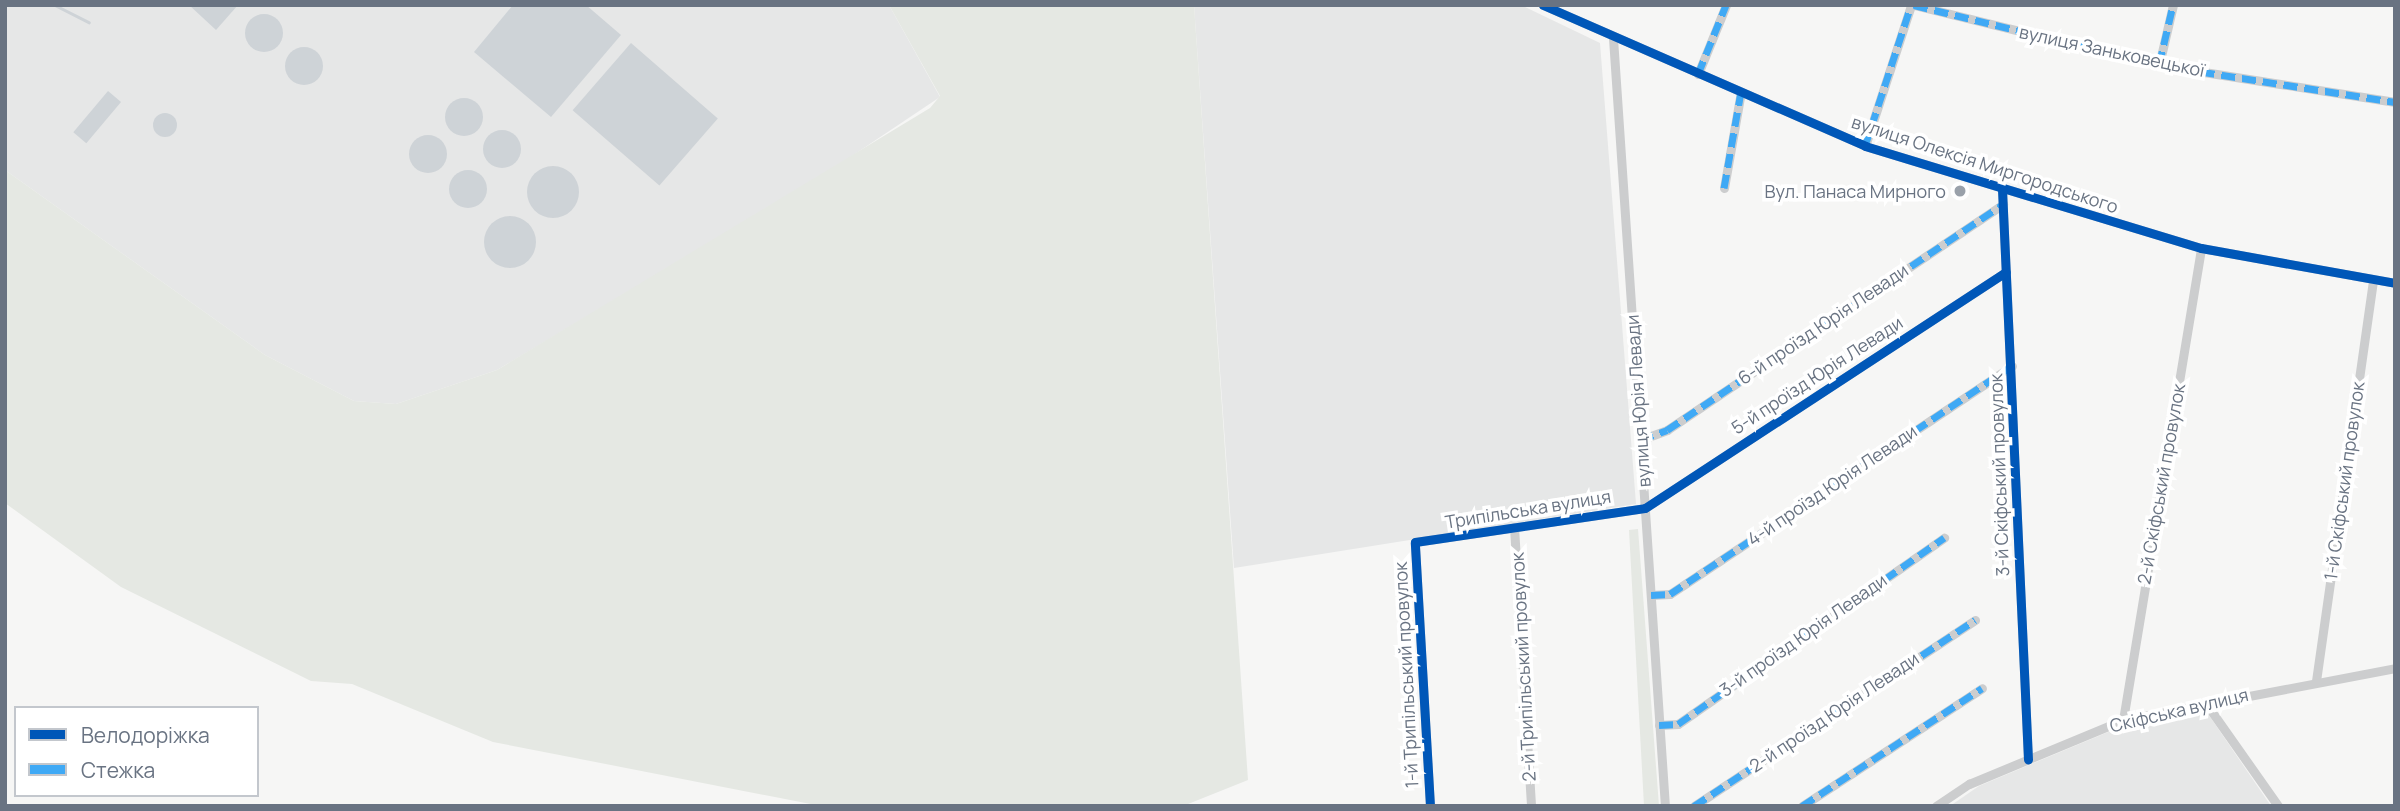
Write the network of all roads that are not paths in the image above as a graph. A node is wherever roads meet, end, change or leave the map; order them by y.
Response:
1 (1543, 5) edge
2 (1726, 5) edge
3 (1912, 5) edge
4 (2173, 5) edge
5 (1613, 38) junction
6 (2158, 65) junction
7 (1698, 74) junction
8 (1741, 92) junction
9 (2395, 102) edge
10 (1865, 146) junction
11 (1724, 187) dead end
12 (2002, 189) junction
13 (2003, 204) junction
14 (2202, 248) junction
15 (2006, 272) junction
16 (2373, 281) junction
17 (2395, 283) edge
18 (2012, 366) junction
19 (1640, 440) junction
20 (1645, 508) junction
21 (1514, 527) junction
22 (1944, 538) dead end
23 (1415, 542) joint
24 (1651, 595) junction
25 (1975, 620) dead end
26 (2395, 668) edge
27 (2315, 681) junction
28 (1982, 688) dead end
29 (2205, 702) junction
30 (2123, 720) junction
31 (1660, 725) junction
32 (2028, 759) junction
33 (1430, 806) edge
34 (1531, 806) edge
35 (1665, 806) edge
36 (1694, 806) edge
37 (1802, 806) edge
38 (1936, 806) edge
39 (2278, 806) edge

1 - 5 street, вулиця Олексія Миргородського
2 - 7 street
3 - 6 street, вулиця Заньковецької
3 - 10 street
4 - 6 street
5 - 7 street, вулиця Олексія Миргородського
5 - 19 street, вулиця Юрія Левади
6 - 9 street, вулиця Заньковецької
7 - 8 street, вулиця Олексія Миргородського
8 - 10 street, вулиця Олексія Миргородського
8 - 11 street
10 - 12 street, вулиця Олексія Миргородського
12 - 13 street, 3-й Скіфський провулок
12 - 14 street, вулиця Олексія Миргородського
13 - 15 street, 3-й Скіфський провулок
13 - 19 street, 6-й проїзд Юрія Левади
14 - 16 street, вулиця Олексія Миргородського
14 - 30 street, 2-й Скіфський провулок
15 - 18 street, 3-й Скіфський провулок
15 - 20 street, 5-й проїзд Юрія Левади
16 - 17 street, вулиця Олексія Миргородського
16 - 27 street, 1-й Скіфський провулок
18 - 24 street, 4-й проїзд Юрія Левади
18 - 32 street, 3-й Скіфський провулок
19 - 20 street, вулиця Юрія Левади
20 - 21 street, Трипільська вулиця
20 - 24 street, вулиця Юрія Левади
21 - 23 street, Трипільська вулиця
21 - 34 street, 2-й Трипільський провулок
22 - 31 street, 3-й проїзд Юрія Левади
23 - 33 street, 1-й Трипільський провулок
24 - 31 street, вулиця Юрія Левади
25 - 36 street, 2-й проїзд Юрія Левади
26 - 27 street, Скіфська вулиця
27 - 29 street, Скіфська вулиця
28 - 37 street
29 - 30 street, Скіфська вулиця
29 - 39 street
30 - 32 street, Скіфська вулиця
31 - 35 street, вулиця Юрія Левади
32 - 38 street, Скіфська вулиця

